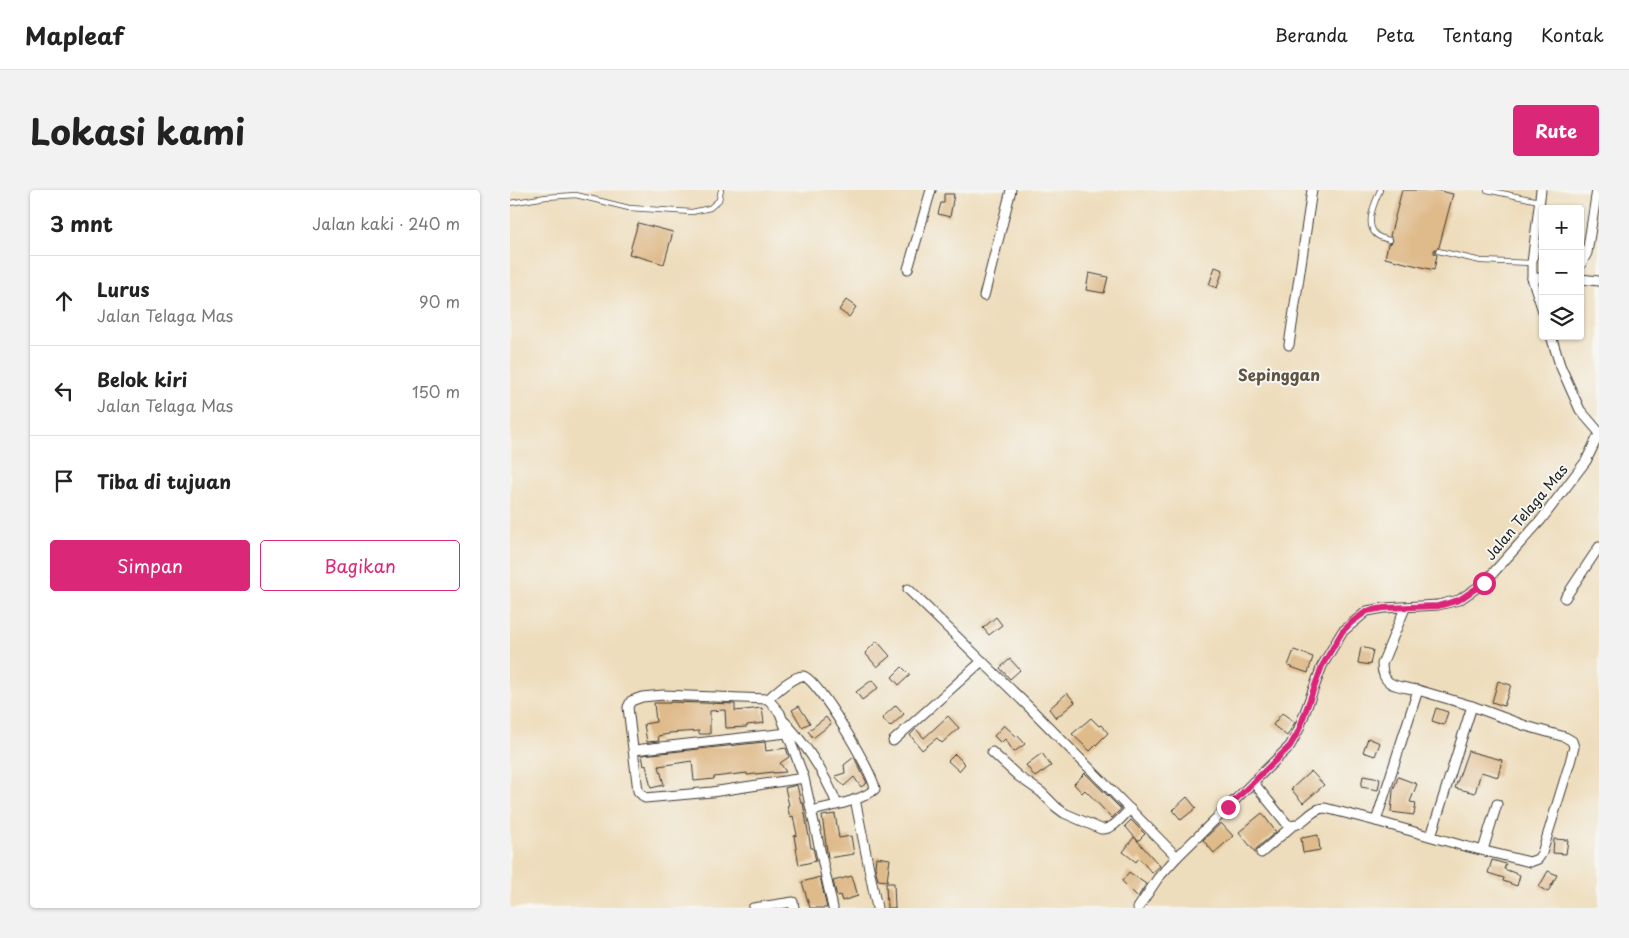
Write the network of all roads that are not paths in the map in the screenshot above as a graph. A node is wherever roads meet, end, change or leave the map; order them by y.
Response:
1 (721, 190) edge
2 (931, 190) edge
3 (1010, 190) edge
4 (1312, 190) edge
5 (1380, 190) edge
6 (1487, 190) edge
7 (1541, 190) edge
8 (1597, 190) edge
9 (1539, 201) junction
10 (510, 202) edge
11 (1389, 240) dead end
12 (1438, 251) dead end
13 (1584, 258) edge
14 (1532, 263) junction
15 (908, 270) dead end
16 (1532, 278) junction
17 (1539, 278) edge
18 (1584, 280) edge
19 (1599, 282) edge
20 (984, 296) dead end
21 (1539, 299) edge
22 (1552, 340) edge
23 (1289, 345) dead end
24 (1599, 433) edge
25 (1598, 552) edge
26 (908, 590) dead end
27 (1565, 598) dead end
28 (1405, 608) junction
29 (982, 661) junction
30 (1418, 690) junction
31 (768, 698) junction
32 (1472, 706) junction
33 (783, 720) junction
34 (787, 733) junction
35 (893, 741) dead end
36 (634, 750) junction
37 (992, 752) dead end
38 (804, 778) junction
39 (1253, 782) junction
40 (855, 799) junction
41 (837, 804) junction
42 (1497, 804) dead end
43 (1130, 809) junction
44 (812, 811) junction
45 (1376, 821) junction
46 (1292, 826) junction
47 (1431, 836) junction
48 (1483, 850) junction
49 (1261, 853) dead end
50 (1177, 857) junction
51 (753, 908) edge
52 (794, 908) edge
53 (833, 908) edge
54 (877, 908) edge
55 (1138, 908) edge

1 - 10 lane
2 - 15 street
3 - 20 street
4 - 23 street
5 - 11 lane
6 - 9 lane
7 - 9 street
8 - 13 street
9 - 14 street
12 - 14 lane
14 - 16 street
16 - 17 street
16 - 21 street
18 - 19 street
22 - 24 street
24 - 28 street, Jalan Telaga Mas
25 - 27 street
26 - 29 street
28 - 30 street
28 - 39 street, Jalan Telaga Mas
29 - 35 street
29 - 43 street
30 - 32 street
30 - 45 street
31 - 33 street
31 - 36 street
31 - 40 street
32 - 47 street
32 - 48 street
33 - 34 street
33 - 41 street
34 - 36 street
34 - 38 street
36 - 38 street
37 - 43 street
38 - 44 street
39 - 46 street
39 - 50 street, Jalan Telaga Mas
40 - 41 street
40 - 54 street
41 - 44 street
42 - 48 street
43 - 50 street
44 - 53 street
45 - 46 street
45 - 47 street
46 - 49 street
47 - 48 street
50 - 55 street, Jalan Telaga Mas
51 - 52 street

